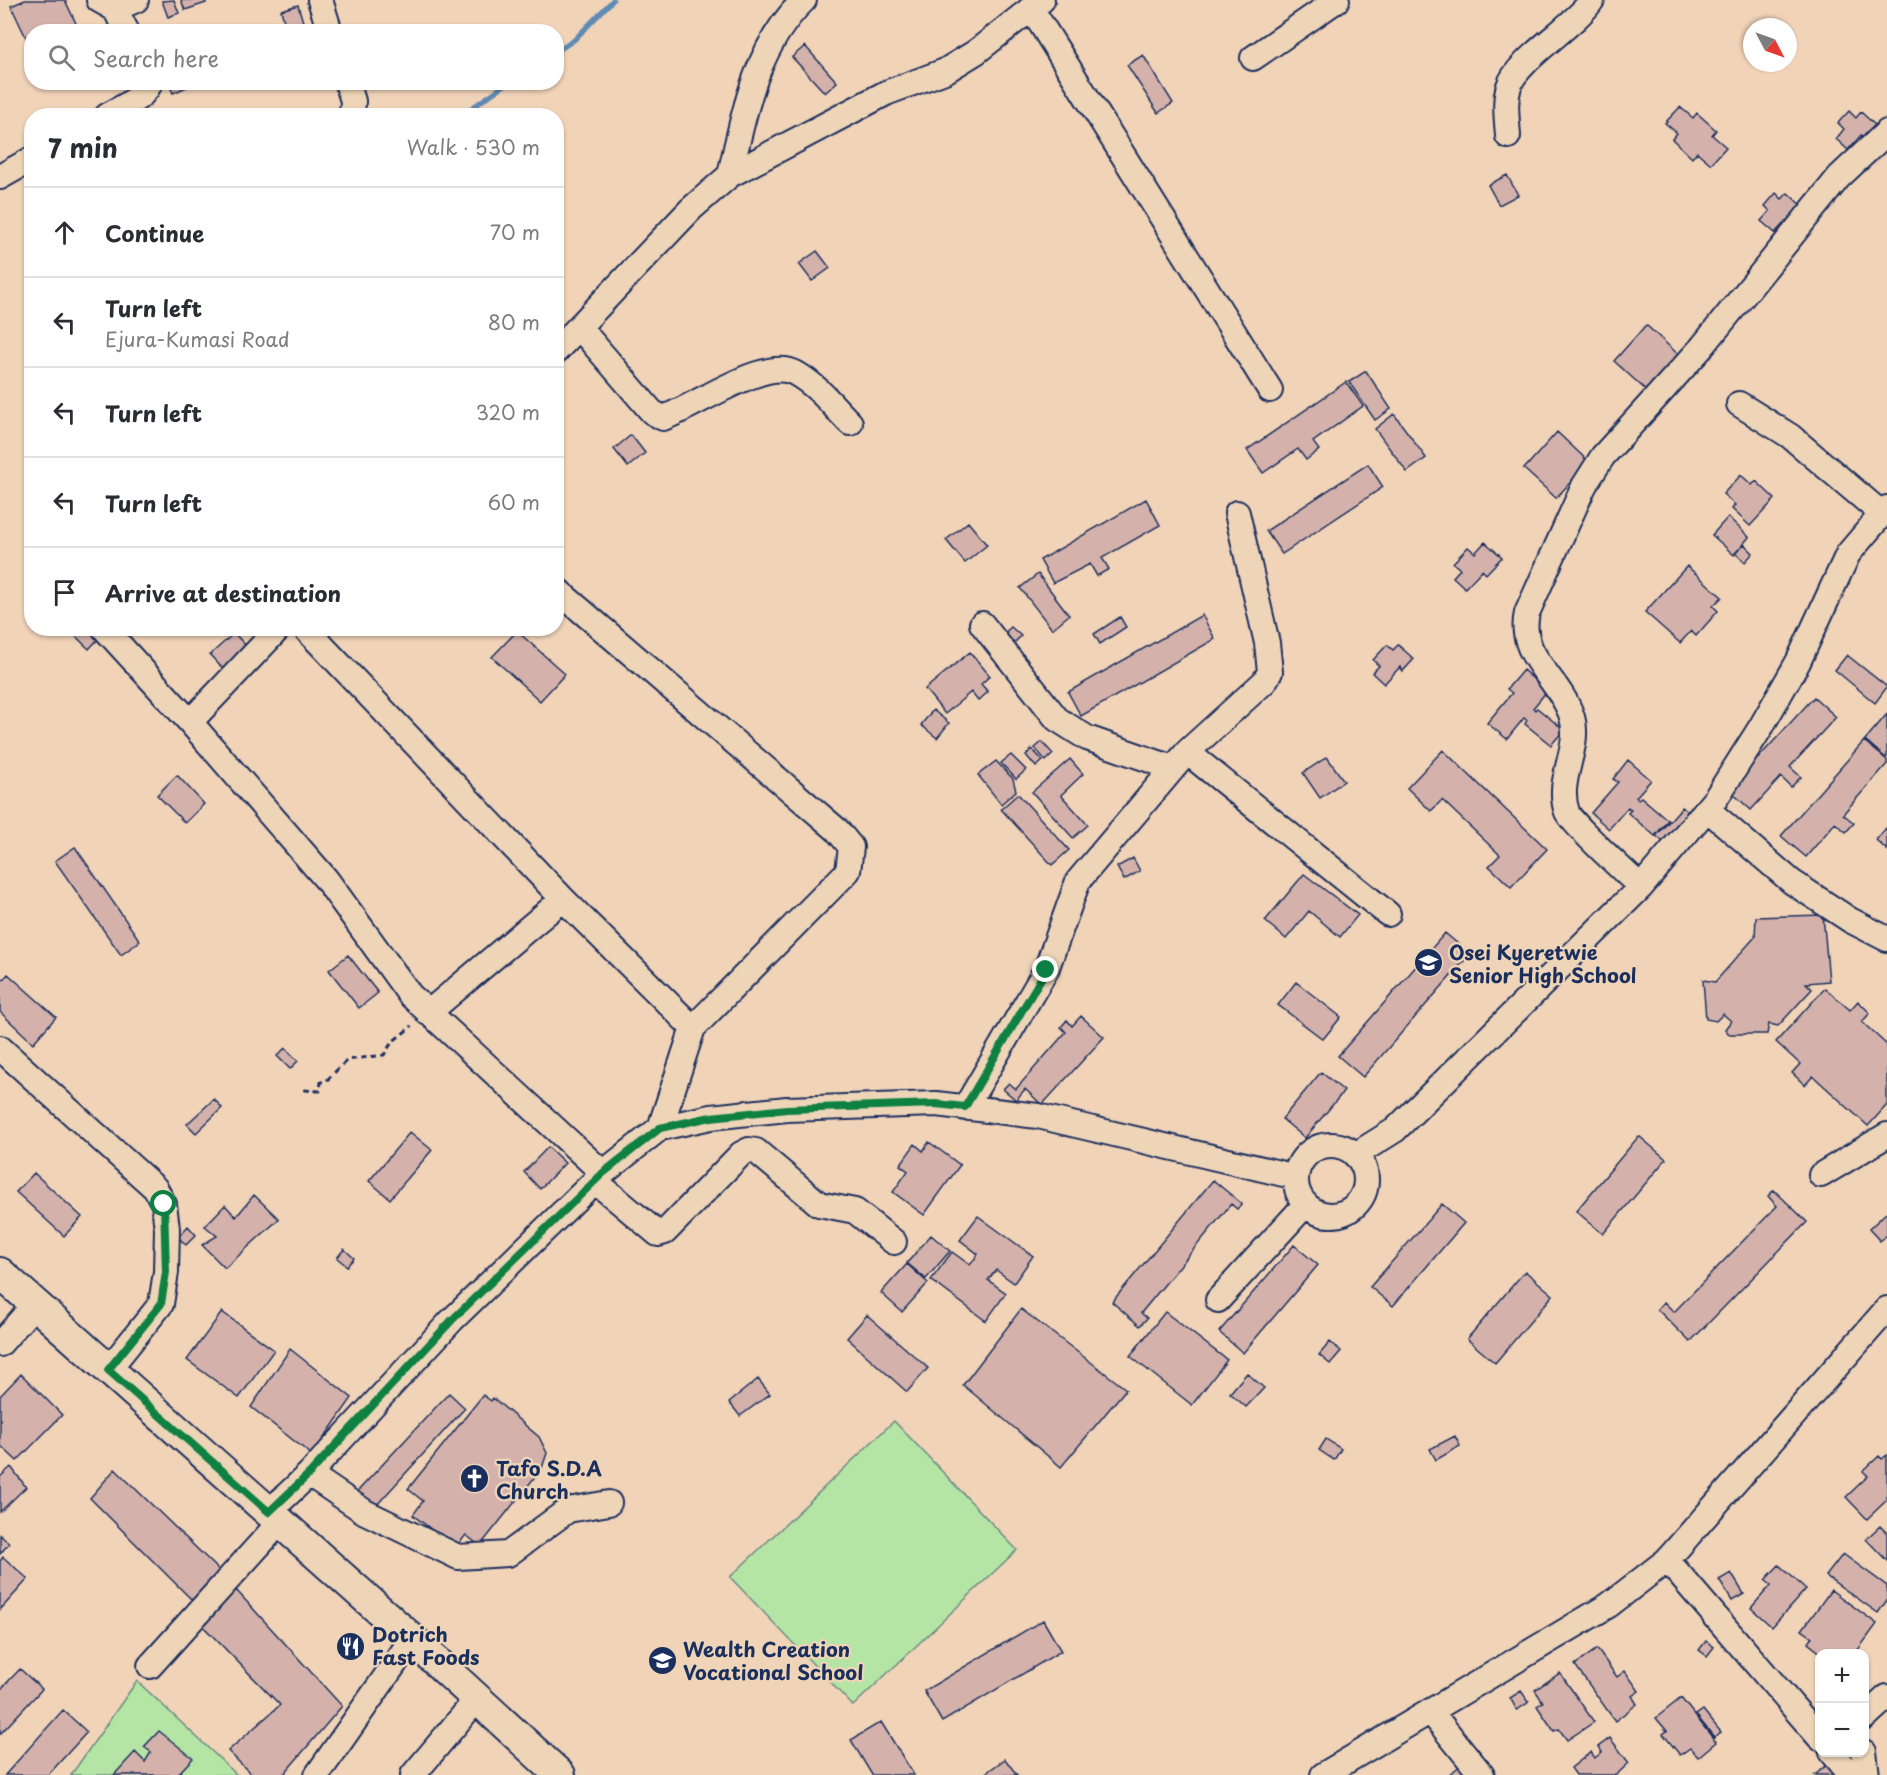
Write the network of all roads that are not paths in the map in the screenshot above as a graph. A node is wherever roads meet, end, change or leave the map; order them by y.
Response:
1 (320, 0) edge
2 (804, 0) edge
3 (1337, 0) edge
4 (1592, 0) edge
5 (117, 3) edge
6 (1036, 4) edge
7 (124, 24) edge
8 (328, 24) edge
9 (1253, 58) dead end
10 (146, 90) edge
11 (350, 90) edge
12 (120, 108) edge
13 (353, 108) edge
14 (1887, 132) edge
15 (1508, 136) dead end
16 (24, 164) edge
17 (730, 175) junction
18 (0, 177) edge
19 (579, 327) junction
20 (564, 343) edge
21 (1270, 390) dead end
22 (1739, 404) dead end
23 (850, 423) dead end
24 (1884, 511) edge
25 (1237, 513) dead end
26 (564, 596) edge
27 (982, 624) dead end
28 (111, 636) edge
29 (271, 636) edge
30 (313, 636) edge
31 (190, 722) junction
32 (1180, 760) junction
33 (1707, 809) junction
34 (1641, 887) junction
35 (563, 899) junction
36 (1388, 914) dead end
37 (1887, 939) edge
38 (422, 1018) junction
39 (693, 1028) junction
40 (0, 1048) edge
41 (965, 1107) junction
42 (660, 1128) junction
43 (1887, 1135) edge
44 (1355, 1155) junction
45 (1821, 1175) dead end
46 (599, 1177) junction
47 (1296, 1177) junction
48 (1306, 1204) junction
49 (894, 1242) dead end
50 (0, 1273) edge
51 (1218, 1300) dead end
52 (35, 1304) junction
53 (1887, 1309) edge
54 (0, 1344) edge
55 (108, 1370) junction
56 (309, 1474) junction
57 (609, 1503) dead end
58 (274, 1517) junction
59 (1667, 1560) junction
60 (412, 1639) junction
61 (150, 1666) dead end
62 (1782, 1694) junction
63 (1887, 1697) edge
64 (477, 1699) junction
65 (1815, 1706) edge
66 (1430, 1711) junction
67 (1869, 1713) edge
68 (1815, 1732) edge
69 (1836, 1757) edge
70 (1865, 1757) edge
71 (317, 1775) edge
72 (413, 1775) edge
73 (560, 1775) edge
74 (1323, 1775) edge
75 (1482, 1775) edge
76 (1851, 1775) edge
77 (1867, 1775) edge

1 - 8 street
2 - 17 street
3 - 9 street
4 - 15 street
5 - 7 street
6 - 17 street
6 - 21 street
10 - 12 street
11 - 13 street
14 - 34 street
16 - 18 street
17 - 19 street
19 - 20 street
19 - 23 street
22 - 24 street
24 - 33 street
25 - 32 street
26 - 39 street
27 - 32 street
28 - 31 street
29 - 31 street
30 - 35 street
31 - 38 street
32 - 36 street
32 - 41 street
33 - 34 street
33 - 37 street
34 - 44 street
35 - 38 street
35 - 39 street
38 - 46 street
39 - 42 street
40 - 55 street
41 - 42 street
41 - 47 street
42 - 46 street
43 - 45 street
44 - 47 street
44 - 48 street
46 - 49 street
46 - 56 street
47 - 48 street
48 - 51 street
50 - 52 main road
52 - 54 street
52 - 55 main road
53 - 59 street
55 - 58 main road
56 - 57 street
56 - 58 street
58 - 60 main road
58 - 61 street
59 - 62 street
59 - 66 street
60 - 64 main road
60 - 71 street
62 - 65 street
62 - 68 street
63 - 67 street
64 - 72 street
64 - 73 main road
66 - 74 street
66 - 75 street
69 - 76 street
70 - 77 street

